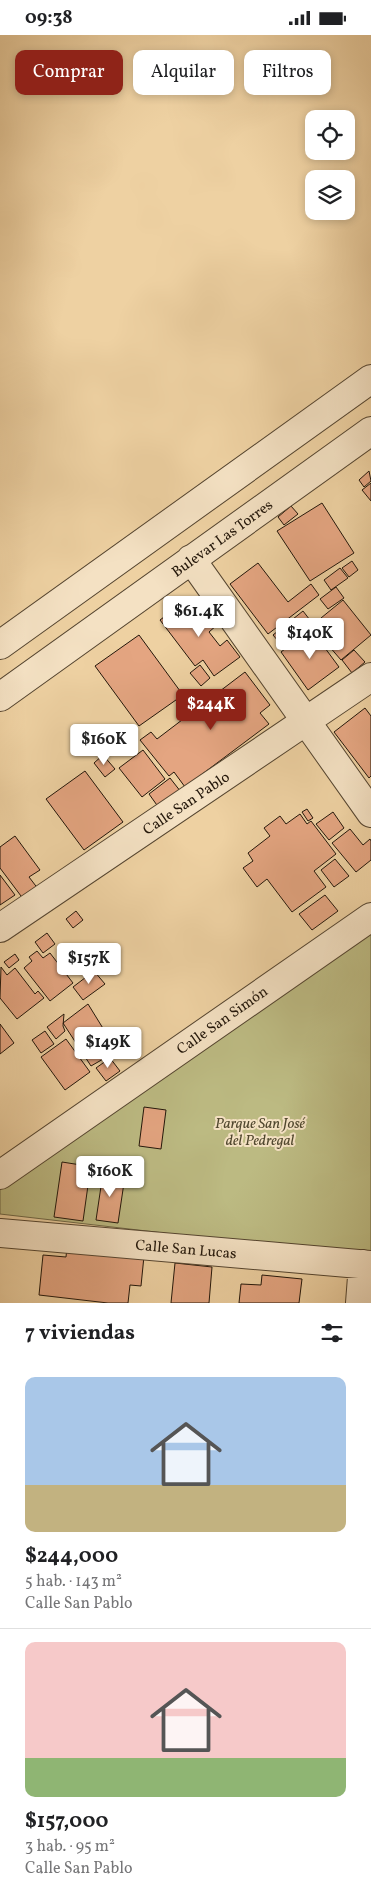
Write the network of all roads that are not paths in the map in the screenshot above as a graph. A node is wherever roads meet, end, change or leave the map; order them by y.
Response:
1 (371, 379) edge
2 (371, 431) edge
3 (192, 559) junction
4 (0, 645) edge
5 (371, 677) edge
6 (0, 697) edge
7 (306, 721) junction
8 (371, 813) edge
9 (371, 917) edge
10 (0, 928) edge
11 (0, 1175) edge
12 (0, 1233) edge
13 (367, 1265) edge
14 (360, 1303) edge

1 - 4 street
2 - 3 street, Bulevar Las Torres
3 - 6 street, Bulevar Las Torres
3 - 7 street
5 - 7 street, Calle San Pablo
7 - 8 street
7 - 10 street, Calle San Pablo
9 - 11 street, Calle San Simón
12 - 13 street, Calle San Lucas
13 - 14 street

